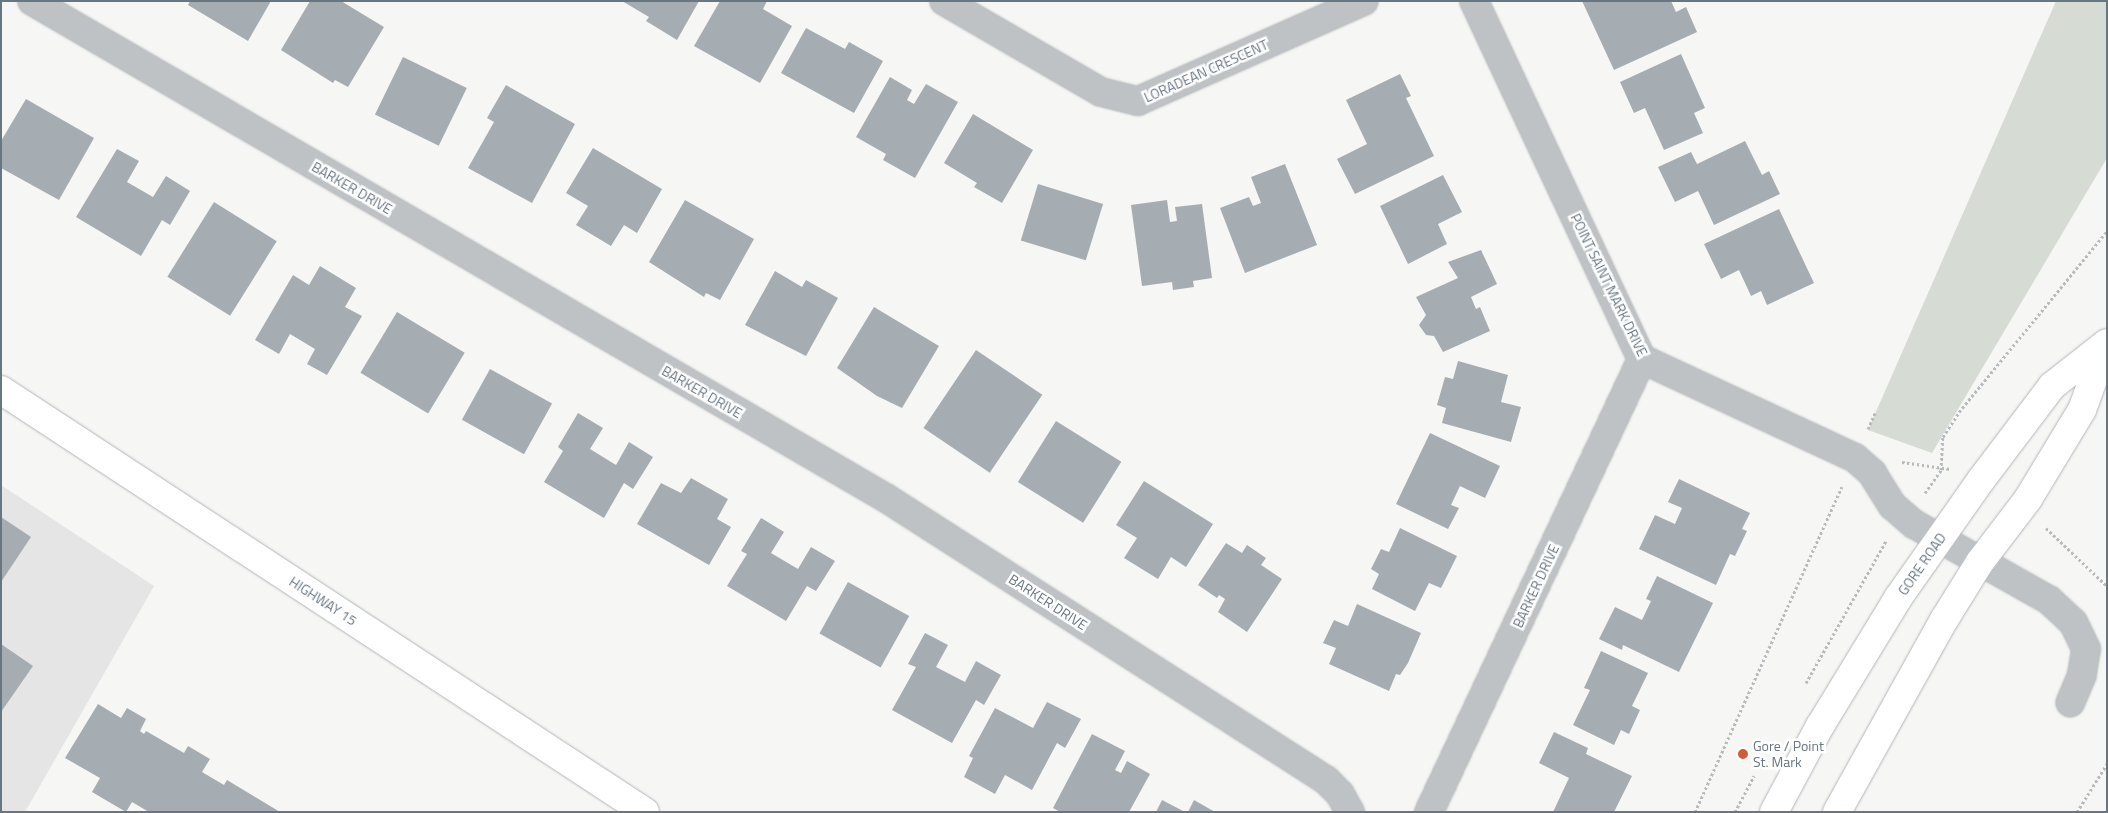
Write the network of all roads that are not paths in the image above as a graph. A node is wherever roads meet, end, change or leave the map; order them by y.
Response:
1 (32, 1) edge
2 (944, 1) edge
3 (1364, 1) edge
4 (1474, 1) edge
5 (2106, 343) edge
6 (1642, 359) junction
7 (1, 390) edge
8 (1939, 540) junction
9 (1980, 562) junction
10 (2070, 703) dead end
11 (645, 812) edge
12 (1350, 812) edge
13 (1429, 812) edge
14 (1774, 812) edge
15 (1837, 812) edge

1 - 12 street, BARKER DRIVE
2 - 3 street, LORADEAN CRESCENT
4 - 6 street, POINT SAINT MARK DRIVE
5 - 8 main road, GORE ROAD
5 - 9 main road, GORE ROAD
6 - 8 street, POINT SAINT MARK DRIVE
6 - 13 street, BARKER DRIVE
7 - 11 main road, HIGHWAY 15
8 - 9 street, POINT SAINT MARK DRIVE
8 - 14 main road, GORE ROAD
9 - 10 street, POINT SAINT MARK DRIVE
9 - 15 main road, GORE ROAD

